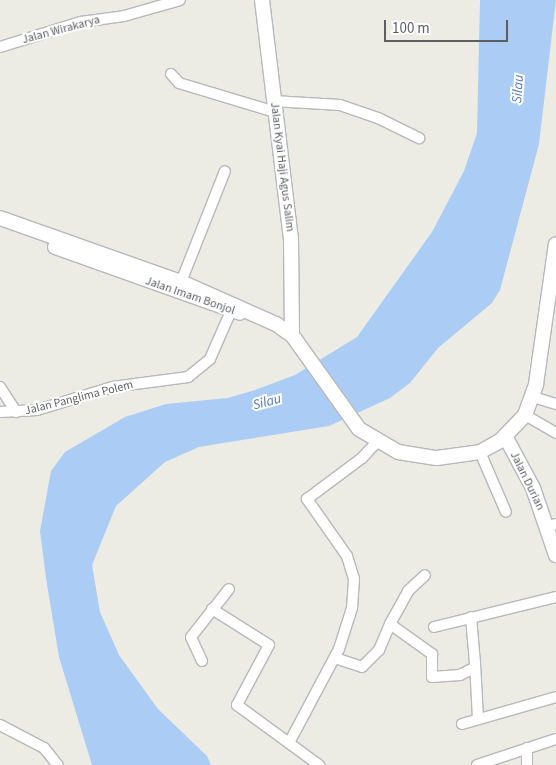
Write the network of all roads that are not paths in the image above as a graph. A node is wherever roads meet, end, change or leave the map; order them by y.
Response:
1 (180, 0) edge
2 (262, 0) edge
3 (0, 47) edge
4 (171, 74) dead end
5 (274, 106) junction
6 (419, 138) dead end
7 (225, 171) dead end
8 (0, 218) edge
9 (0, 228) edge
10 (556, 244) edge
11 (176, 284) junction
12 (237, 308) junction
13 (292, 334) junction
14 (0, 387) edge
15 (532, 397) junction
16 (556, 404) edge
17 (0, 412) edge
18 (16, 412) junction
19 (525, 415) junction
20 (556, 433) edge
21 (505, 436) junction
22 (376, 442) junction
23 (480, 452) junction
24 (506, 512) dead end
25 (552, 525) edge
26 (556, 555) edge
27 (425, 575) dead end
28 (230, 589) dead end
29 (556, 596) edge
30 (212, 609) junction
31 (471, 617) junction
32 (390, 624) junction
33 (434, 626) dead end
34 (335, 658) junction
35 (202, 662) dead end
36 (475, 663) junction
37 (556, 697) edge
38 (478, 718) junction
39 (462, 724) dead end
40 (0, 725) edge
41 (556, 738) edge
42 (289, 743) junction
43 (527, 756) edge
44 (58, 765) edge
45 (319, 765) edge
46 (477, 765) edge
47 (499, 765) edge

1 - 3 street, Jalan Wirakarya
2 - 5 main road, Jalan Kyai Haji Agus Salim
4 - 5 street
5 - 6 street
5 - 13 main road, Jalan Kyai Haji Agus Salim
7 - 11 street
8 - 11 main road, Jalan Imam Bonjol
9 - 11 main road, Jalan Imam Bonjol
10 - 15 main road
11 - 12 main road, Jalan Imam Bonjol
12 - 13 main road, Jalan Imam Bonjol
12 - 18 street, Jalan Panglima Polem
13 - 22 main road
14 - 18 street
15 - 16 street
15 - 19 main road
17 - 18 street, Jalan Panglima Polem
19 - 20 street
19 - 21 main road
21 - 23 main road
21 - 25 main road, Jalan Durian
22 - 23 main road
22 - 34 street
23 - 24 street
25 - 26 main road, Jalan Durian
27 - 32 street
28 - 30 street
29 - 31 street
30 - 35 street
30 - 42 street
31 - 33 street
31 - 36 street
32 - 34 street
32 - 36 street
34 - 42 street
36 - 38 street
37 - 38 street
38 - 39 street
40 - 44 street
41 - 43 street
42 - 45 street
43 - 46 street
43 - 47 street

